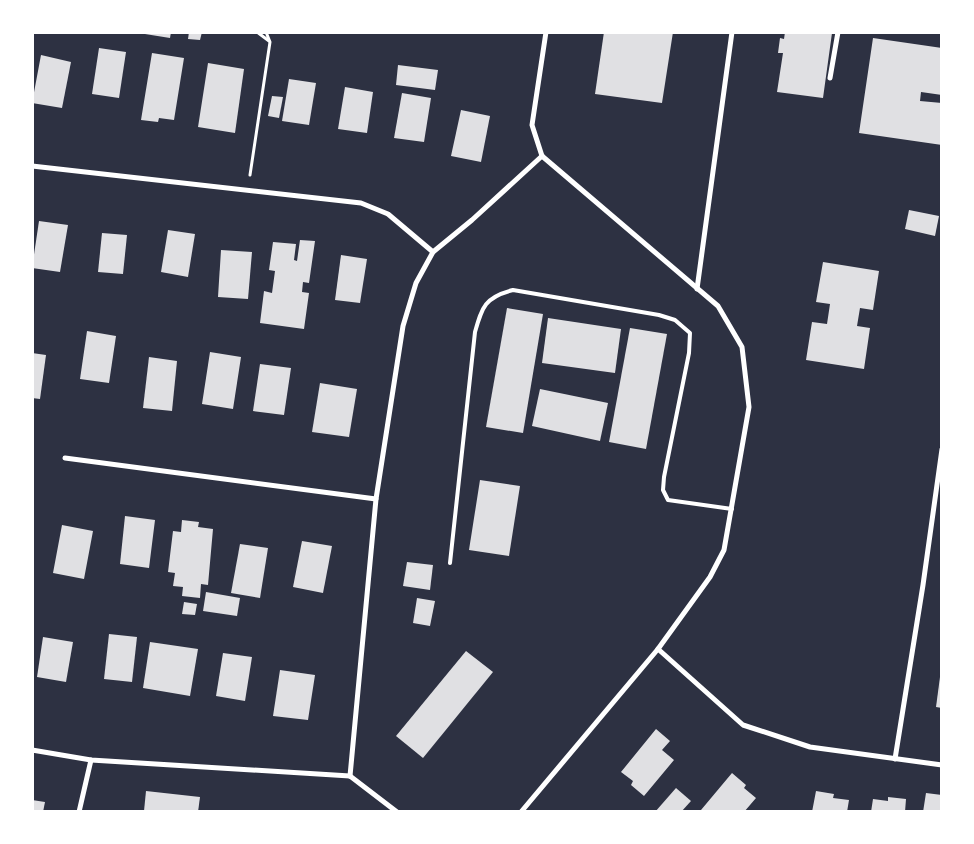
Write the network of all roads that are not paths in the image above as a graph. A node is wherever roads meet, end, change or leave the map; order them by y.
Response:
1 (546, 32) edge
2 (732, 32) edge
3 (838, 32) edge
4 (830, 78) dead end
5 (542, 156) junction
6 (32, 166) edge
7 (433, 252) junction
8 (697, 288) junction
9 (942, 449) edge
10 (66, 458) dead end
11 (376, 499) junction
12 (732, 509) junction
13 (450, 563) dead end
14 (658, 649) junction
15 (32, 750) edge
16 (895, 759) junction
17 (91, 760) junction
18 (942, 766) edge
19 (350, 776) junction
20 (79, 812) edge
21 (397, 812) edge
22 (521, 812) edge

1 - 5 street
2 - 8 street
3 - 4 street
5 - 7 street
5 - 8 street
6 - 7 street
7 - 11 street
8 - 12 street
9 - 16 street
10 - 11 street
11 - 19 street
12 - 13 lane
12 - 14 street
14 - 16 street
14 - 22 street
15 - 17 street
16 - 18 street
17 - 19 street
17 - 20 street
19 - 21 street

